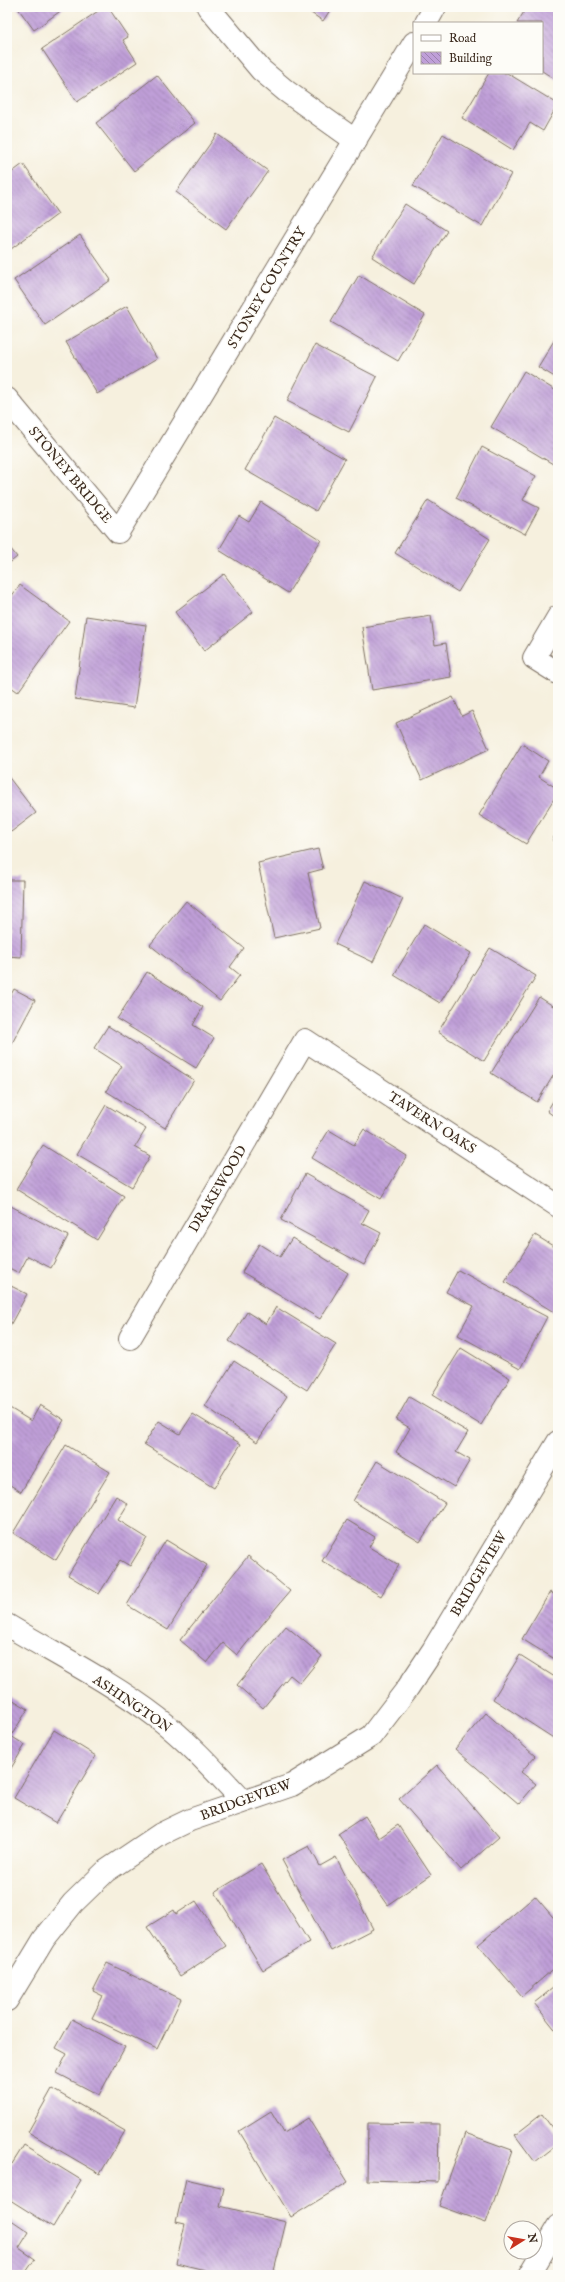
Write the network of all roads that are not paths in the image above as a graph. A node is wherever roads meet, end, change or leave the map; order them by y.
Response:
1 (208, 7) edge
2 (435, 7) edge
3 (427, 22) edge
4 (413, 45) edge
5 (356, 141) junction
6 (7, 399) edge
7 (118, 532) joint
8 (558, 617) edge
9 (558, 674) edge
10 (305, 1040) joint
11 (558, 1206) edge
12 (130, 1338) dead end
13 (558, 1442) edge
14 (7, 1625) edge
15 (243, 1801) junction
16 (7, 2000) edge
17 (558, 2226) edge
18 (529, 2275) edge

1 - 5 street
2 - 3 street
4 - 5 street, STONEY COUNTRY
5 - 7 street, STONEY COUNTRY
6 - 7 street, STONEY BRIDGE
8 - 9 street
10 - 11 street, TAVERN OAKS
10 - 12 street, DRAKEWOOD
13 - 15 street, BRIDGEVIEW
14 - 15 street, ASHINGTON
15 - 16 street, BRIDGEVIEW
17 - 18 street

